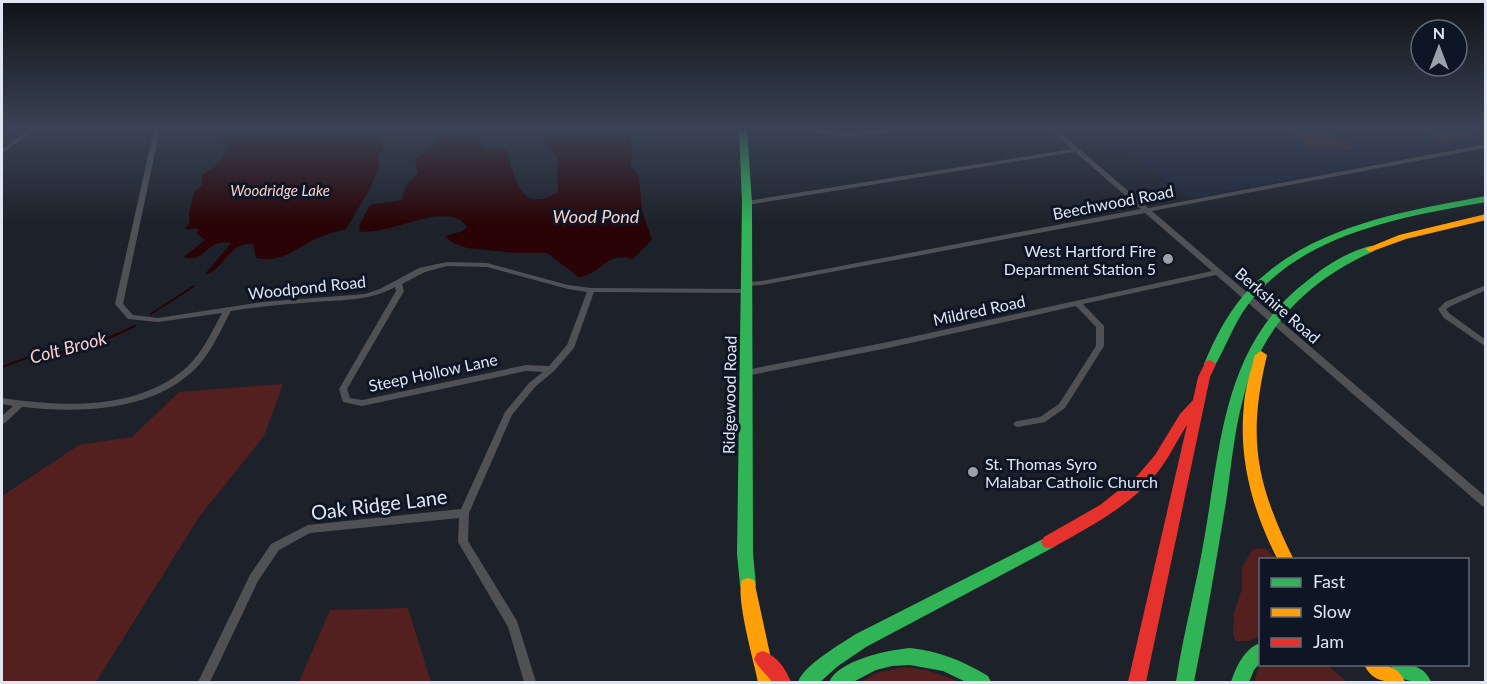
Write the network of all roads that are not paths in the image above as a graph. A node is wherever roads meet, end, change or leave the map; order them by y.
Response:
1 (150, 161) edge
2 (745, 161) edge
3 (1008, 161) edge
4 (1089, 161) edge
5 (1406, 161) edge
6 (1485, 199) edge
7 (747, 203) junction
8 (1146, 210) junction
9 (1485, 217) edge
10 (1218, 272) junction
11 (398, 284) junction
12 (746, 287) junction
13 (1485, 287) edge
14 (591, 290) junction
15 (1077, 304) junction
16 (226, 311) junction
17 (1264, 332) junction
18 (1485, 344) edge
19 (551, 369) junction
20 (746, 373) junction
21 (2, 400) edge
22 (1198, 402) junction
23 (20, 404) junction
24 (2, 421) edge
25 (1018, 424) dead end
26 (1485, 503) edge
27 (464, 513) junction
28 (1285, 558) edge
29 (1259, 652) edge
30 (764, 658) junction
31 (1376, 666) edge
32 (1402, 666) edge
33 (204, 682) edge
34 (530, 682) edge
35 (767, 682) edge
36 (783, 682) edge
37 (807, 682) edge
38 (838, 682) edge
39 (982, 682) edge
40 (1137, 682) edge
41 (1185, 682) edge
42 (1239, 682) edge
43 (1396, 682) edge
44 (1422, 682) edge

1 - 16 street, Woodpond Road
2 - 7 main road, Ridgewood Road
3 - 7 street
4 - 8 street, Berkshire Road
5 - 8 street, Beechwood Road
6 - 22 main road
7 - 12 main road, Ridgewood Road
8 - 10 street, Berkshire Road
8 - 12 street, Beechwood Road
9 - 17 main road
10 - 15 street, Mildred Road
10 - 26 street, Berkshire Road
11 - 14 street, Woodpond Road
11 - 16 street, Woodpond Road
11 - 19 street, Steep Hollow Lane
12 - 14 street, Woodpond Road
12 - 20 main road, Ridgewood Road
13 - 18 street
14 - 19 street
15 - 20 street, Mildred Road
15 - 25 street
16 - 23 street
17 - 28 main road
17 - 41 main road
19 - 27 street
20 - 30 main road, Ridgewood Road
21 - 23 street
22 - 37 main road
22 - 40 main road
23 - 24 street
27 - 33 street, Oak Ridge Lane
27 - 34 street
29 - 42 main road
30 - 35 main road, Ridgewood Road
30 - 36 main road, Ridgewood Road
31 - 43 main road
32 - 44 main road
38 - 39 main road

